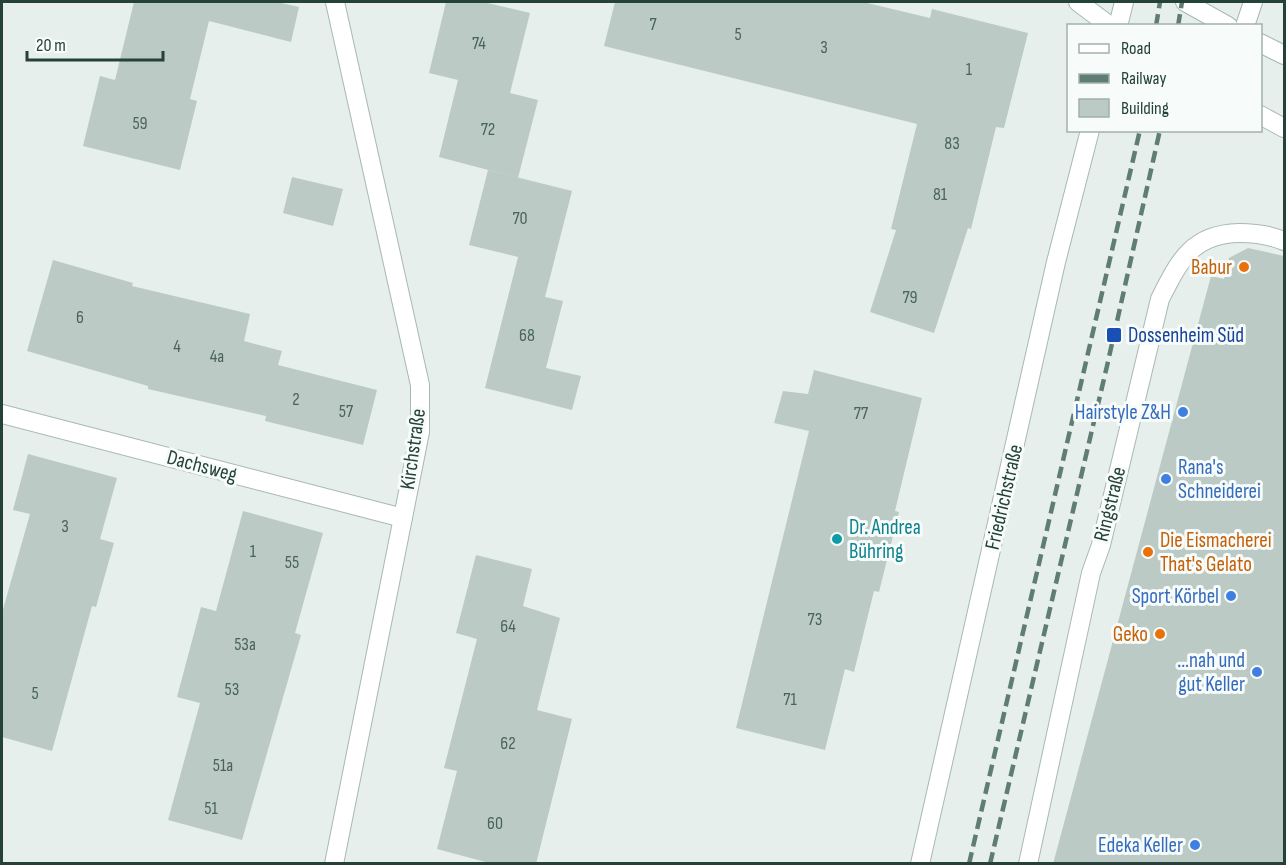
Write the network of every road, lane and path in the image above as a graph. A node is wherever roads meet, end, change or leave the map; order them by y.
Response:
1 (335, 2) edge
2 (1078, 2) edge
3 (1124, 2) edge
4 (1185, 2) edge
5 (1253, 2) edge
6 (1107, 24) edge
7 (1118, 24) edge
8 (1224, 24) edge
9 (1246, 24) edge
10 (1262, 44) edge
11 (1284, 55) edge
12 (1262, 116) edge
13 (1284, 128) edge
14 (1089, 132) edge
15 (1284, 241) edge
16 (2, 414) edge
17 (403, 518) junction
18 (334, 864) edge
19 (920, 864) edge
20 (1028, 864) edge

1 - 17 street, Kirchstraße
2 - 6 street
3 - 7 street
4 - 8 street
5 - 9 street
10 - 11 street
12 - 13 street
14 - 19 street, Friedrichstraße
15 - 20 street, Ringstraße
16 - 17 street, Dachsweg
17 - 18 street, Kirchstraße

